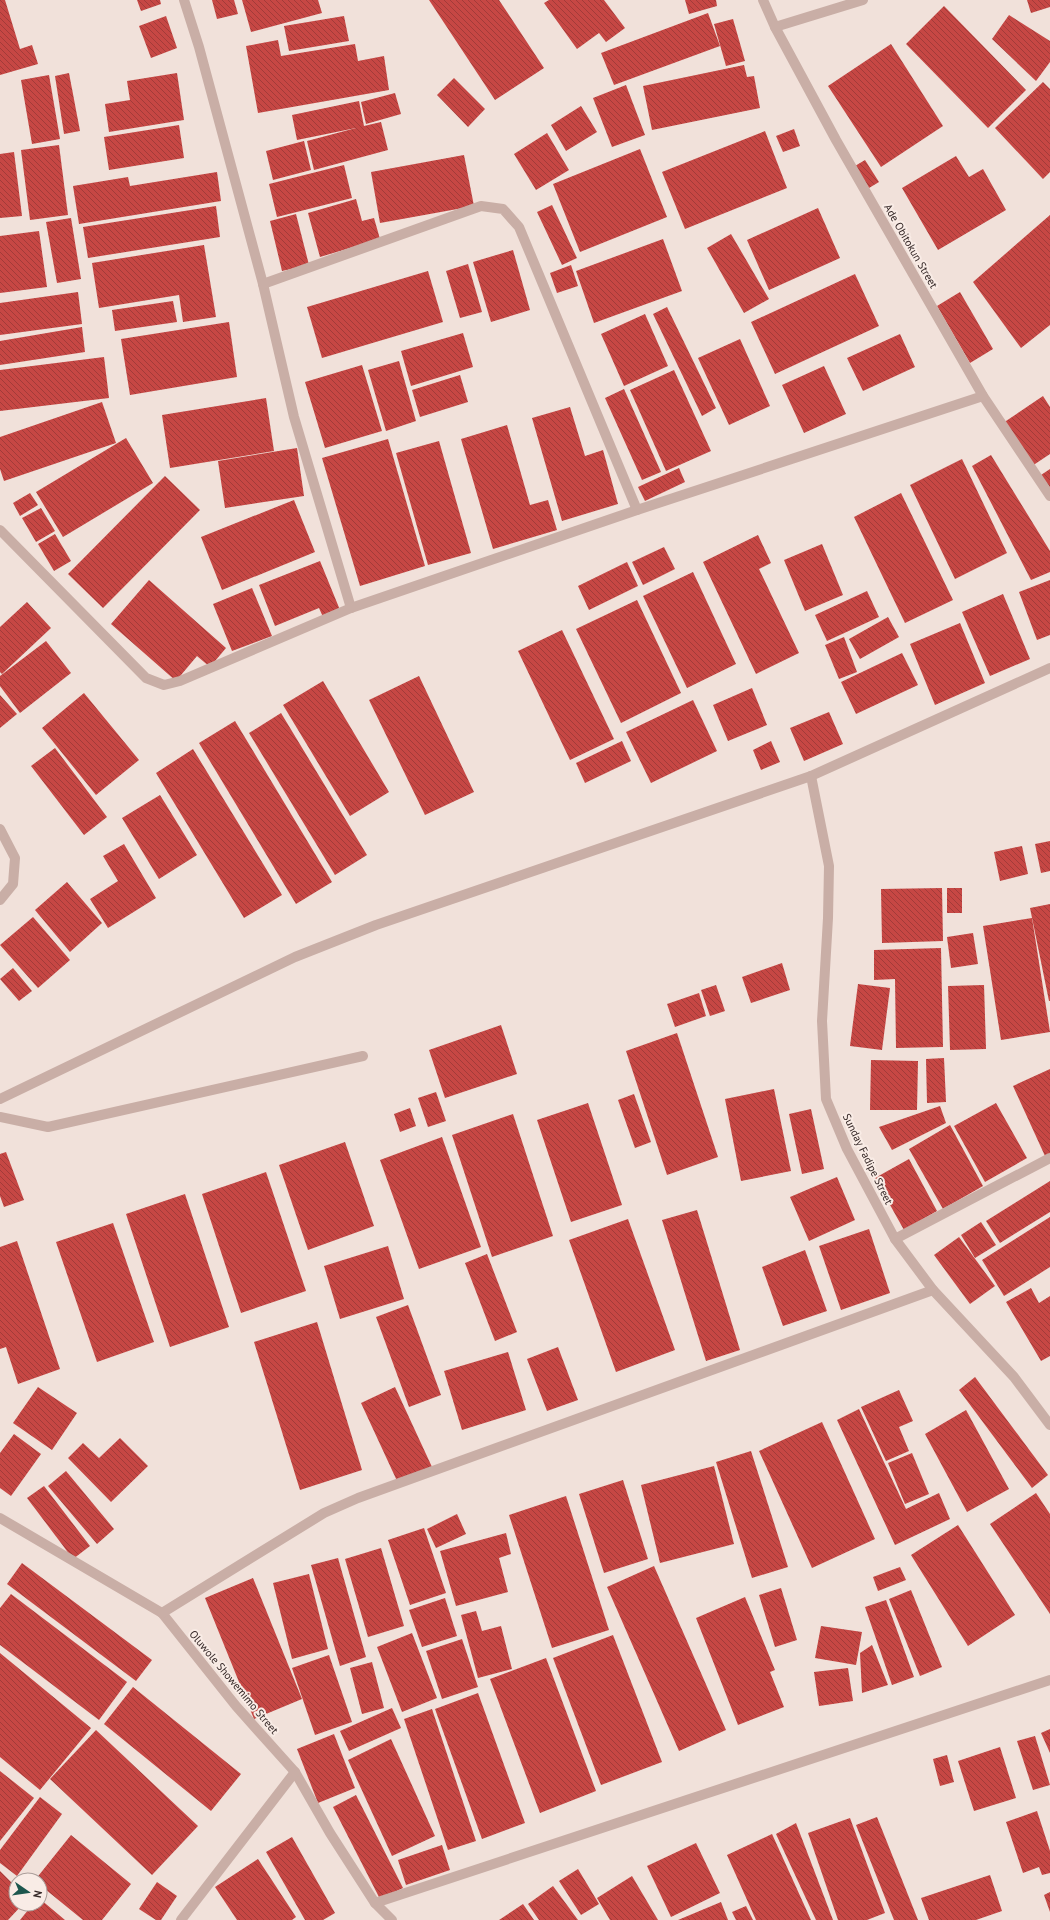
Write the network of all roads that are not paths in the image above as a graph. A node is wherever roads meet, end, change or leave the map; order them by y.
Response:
1 (184, 0) edge
2 (763, 0) edge
3 (864, 0) edge
4 (775, 27) junction
5 (262, 284) junction
6 (983, 396) junction
7 (1050, 496) edge
8 (637, 510) junction
9 (0, 530) edge
10 (351, 608) junction
11 (1050, 668) edge
12 (811, 776) junction
13 (0, 829) edge
14 (0, 900) edge
15 (363, 1056) dead end
16 (0, 1099) edge
17 (0, 1117) edge
18 (1050, 1158) edge
19 (895, 1239) junction
20 (933, 1290) junction
21 (1050, 1425) edge
22 (0, 1518) edge
23 (162, 1614) junction
24 (1050, 1680) edge
25 (295, 1772) junction
26 (375, 1903) junction
27 (181, 1920) edge
28 (392, 1920) edge

1 - 5 street
2 - 4 street, Ade Obitokun Street
3 - 4 street
4 - 6 street, Ade Obitokun Street
5 - 8 street
5 - 10 street
6 - 7 street, Ade Obitokun Street
6 - 8 street
8 - 10 street
9 - 10 street
11 - 12 street
12 - 16 street
12 - 19 street, Sunday Fadipe Street
13 - 14 street
15 - 17 street
18 - 19 street
19 - 20 street, Sunday Fadipe Street
20 - 21 street, Sunday Fadipe Street
20 - 23 street
22 - 23 street, Oluwole Showemimo Street
23 - 25 street, Oluwole Showemimo Street
24 - 26 street
25 - 26 street, Oluwole Showemimo Street
25 - 27 street
26 - 28 street, Oluwole Showemimo Street

